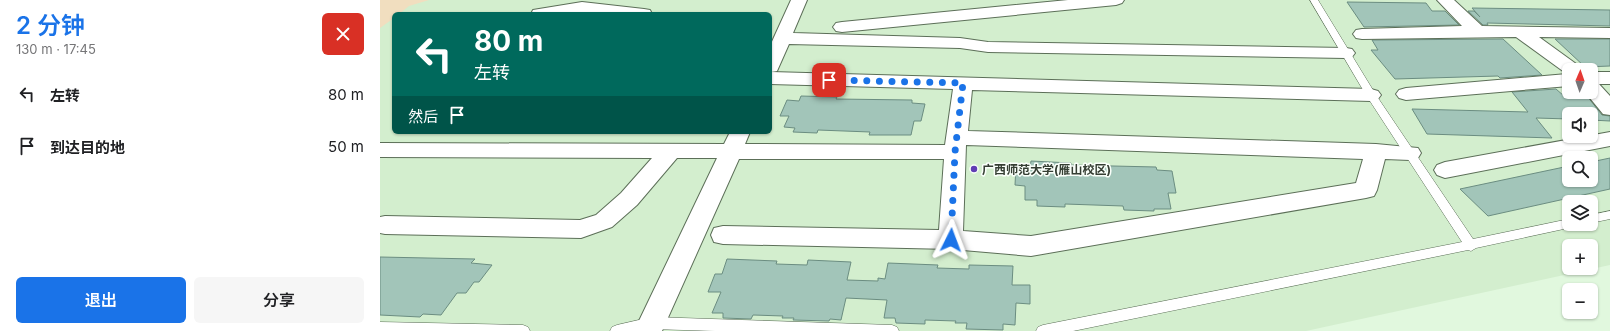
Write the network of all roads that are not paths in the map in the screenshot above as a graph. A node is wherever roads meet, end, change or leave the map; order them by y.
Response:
1 (799, 0) edge
2 (1116, 0) edge
3 (1314, 0) edge
4 (1445, 0) edge
5 (551, 12) edge
6 (623, 12) edge
7 (965, 16) junction
8 (1478, 32) junction
9 (1521, 32) junction
10 (779, 33) edge
11 (1610, 33) edge
12 (1362, 34) dead end
13 (969, 44) junction
14 (1346, 53) junction
15 (772, 59) edge
16 (1563, 63) edge
17 (772, 78) edge
18 (1598, 78) edge
19 (1610, 78) edge
20 (1562, 81) edge
21 (963, 83) junction
22 (1406, 94) dead end
23 (1372, 95) junction
24 (1598, 95) edge
25 (1610, 109) edge
26 (455, 134) edge
27 (1610, 139) edge
28 (735, 142) edge
29 (956, 145) junction
30 (380, 150) edge
31 (440, 150) junction
32 (671, 151) junction
33 (1376, 151) junction
34 (1410, 153) junction
35 (1445, 170) dead end
36 (1610, 215) edge
37 (1598, 218) edge
38 (385, 225) dead end
39 (1562, 226) edge
40 (723, 235) dead end
41 (951, 240) junction
42 (1471, 246) junction
43 (652, 323) junction
44 (380, 328) edge
45 (523, 331) edge
46 (617, 331) edge
47 (892, 331) edge
48 (1043, 331) edge

1 - 10 street
2 - 7 street
3 - 14 lane
4 - 8 street
5 - 6 street
7 - 10 street
7 - 13 street
8 - 9 street
8 - 12 street
9 - 11 street
9 - 16 street
10 - 13 street
10 - 15 street
13 - 14 street
14 - 23 lane
17 - 21 street
18 - 19 street
20 - 22 street
21 - 23 street
21 - 29 street
23 - 34 lane
24 - 25 street
26 - 31 street
27 - 35 street
28 - 29 street
28 - 32 street
28 - 43 street
29 - 33 street
29 - 41 street
30 - 31 street
31 - 32 street
32 - 38 street
33 - 34 street
33 - 41 street
34 - 42 lane
36 - 37 lane
39 - 42 lane
40 - 41 street
42 - 48 lane
43 - 46 lane
43 - 47 lane
44 - 45 lane

